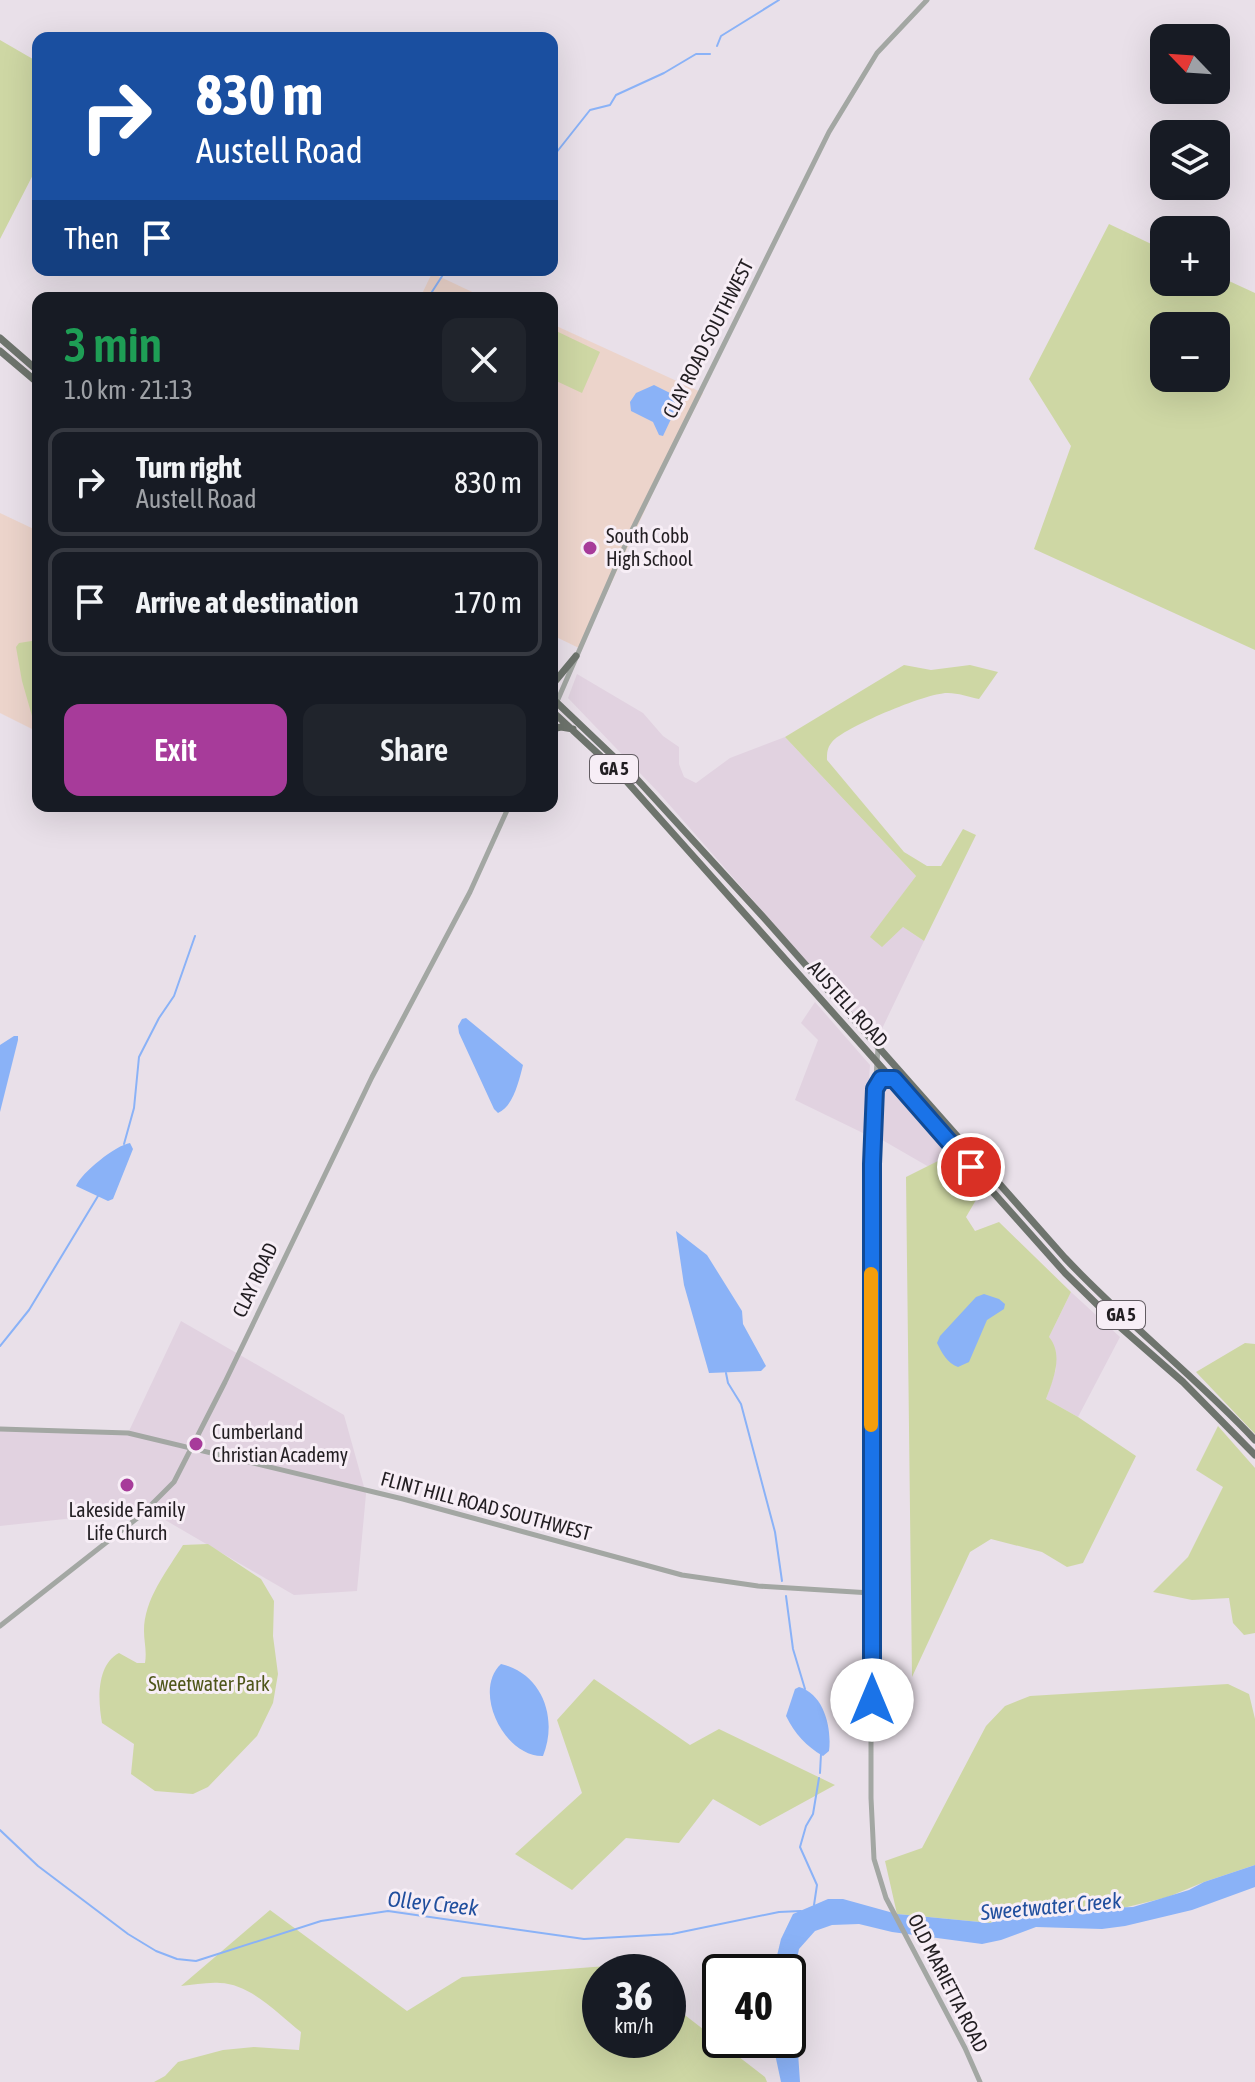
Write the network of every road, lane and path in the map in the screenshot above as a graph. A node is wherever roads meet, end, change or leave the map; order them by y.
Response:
1 (927, 0) edge
2 (0, 338) edge
3 (0, 351) edge
4 (32, 366) edge
5 (32, 378) edge
6 (576, 656) junction
7 (558, 679) edge
8 (558, 694) edge
9 (558, 703) edge
10 (558, 717) edge
11 (558, 728) edge
12 (573, 729) junction
13 (506, 812) edge
14 (878, 1048) junction
15 (876, 1060) junction
16 (894, 1079) junction
17 (875, 1089) junction
18 (0, 1429) edge
19 (1255, 1440) edge
20 (191, 1449) junction
21 (1255, 1455) edge
22 (871, 1593) junction
23 (0, 1626) edge
24 (980, 2082) edge

1 - 6 street, CLAY ROAD SOUTHWEST
2 - 4 main road
3 - 5 main road
6 - 7 main road
6 - 8 street, CLAY ROAD SOUTHWEST
9 - 14 main road, AUSTELL ROAD / GA 5
10 - 12 main road, AUSTELL ROAD / GA 5
11 - 12 main road
12 - 15 main road, AUSTELL ROAD / GA 5
13 - 20 street, CLAY ROAD
14 - 15 street, OLD MARIETTA ROAD
14 - 19 main road, AUSTELL ROAD / GA 5
15 - 16 main road, AUSTELL ROAD / GA 5
15 - 17 street, OLD MARIETTA ROAD
16 - 17 main road
16 - 21 main road, AUSTELL ROAD / GA 5
17 - 22 street, OLD MARIETTA ROAD
18 - 20 street, FLINT HILL ROAD SOUTHWEST
20 - 22 street, FLINT HILL ROAD SOUTHWEST
20 - 23 street, CLAY ROAD
22 - 24 street, OLD MARIETTA ROAD

